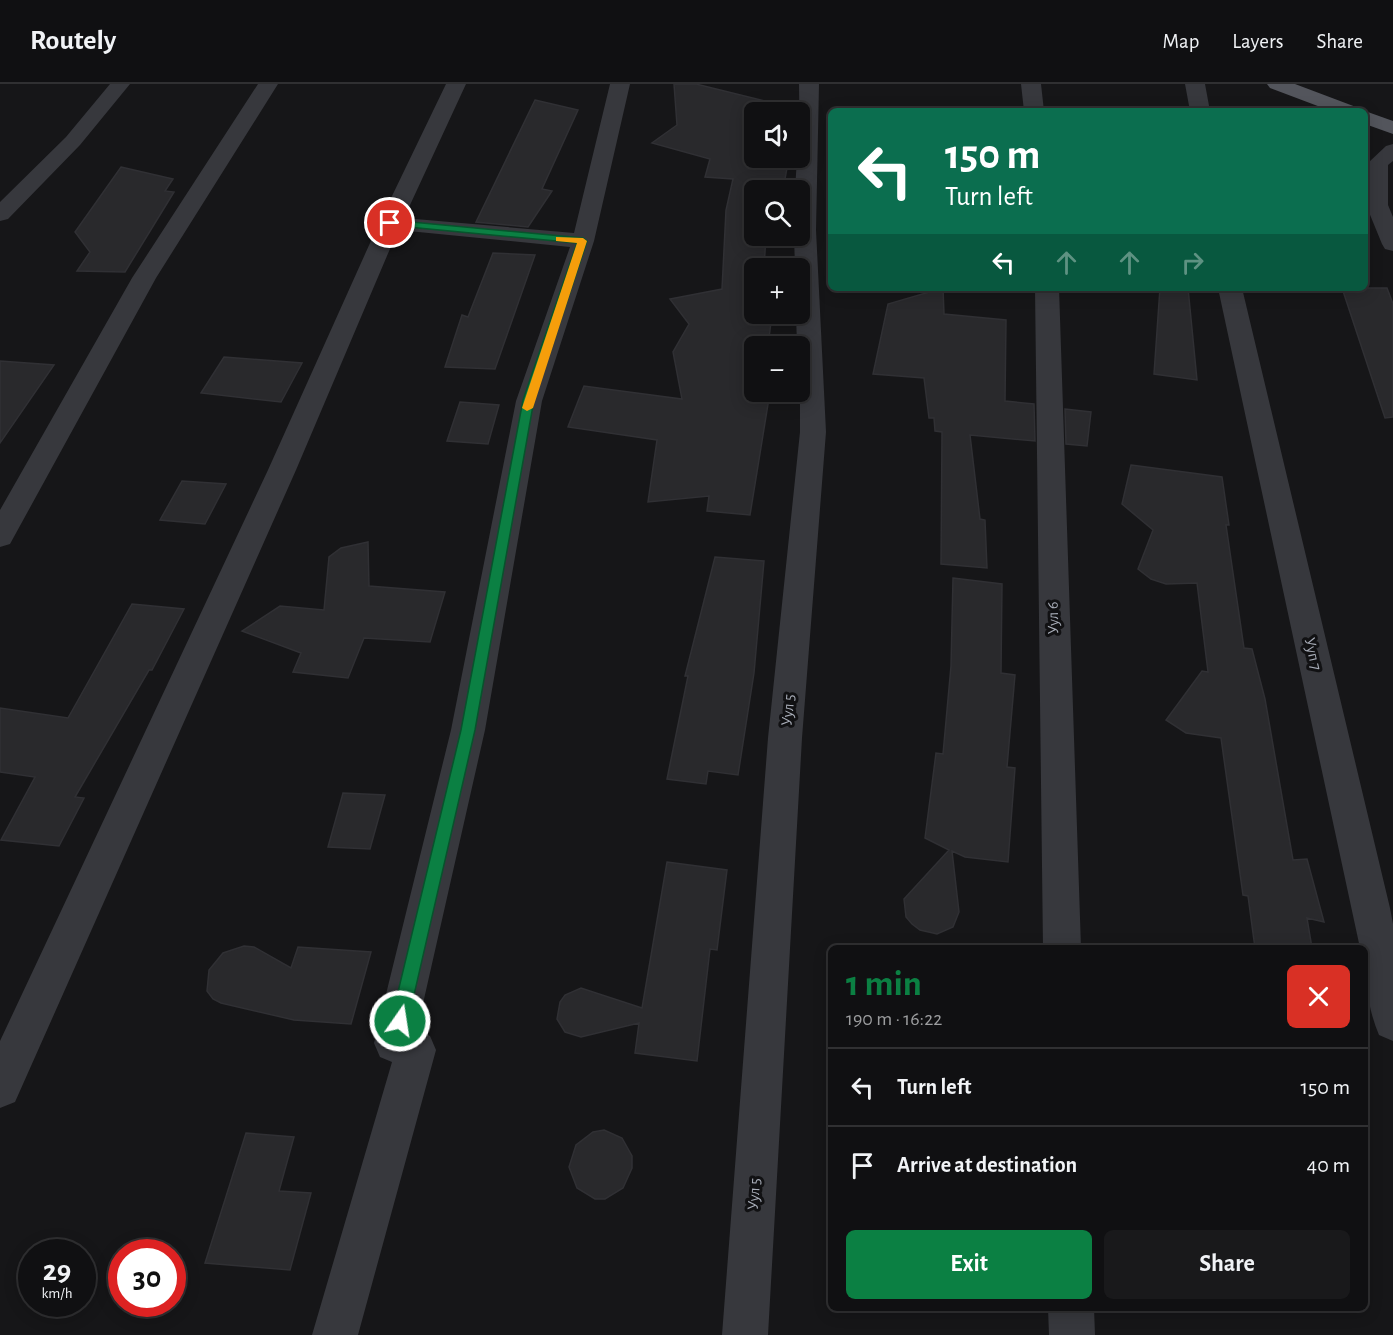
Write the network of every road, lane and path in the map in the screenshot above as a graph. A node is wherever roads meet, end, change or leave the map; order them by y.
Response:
1 (120, 84) edge
2 (268, 84) edge
3 (456, 84) edge
4 (620, 84) edge
5 (809, 84) edge
6 (1031, 84) edge
7 (1195, 84) edge
8 (1277, 84) edge
9 (1034, 108) edge
10 (1199, 108) edge
11 (1341, 108) edge
12 (1368, 118) edge
13 (1393, 128) edge
14 (1393, 150) edge
15 (0, 214) edge
16 (390, 223) junction
17 (583, 241) junction
18 (1393, 244) edge
19 (1047, 291) edge
20 (1231, 291) edge
21 (0, 536) edge
22 (1062, 945) edge
23 (1393, 1021) edge
24 (0, 1087) edge
25 (1071, 1311) edge
26 (334, 1335) edge
27 (745, 1335) edge
28 (1072, 1335) edge

1 - 15 street
2 - 21 street
3 - 16 street
4 - 17 street
5 - 27 street, Уул 5
6 - 9 street
7 - 10 street
8 - 11 main road
12 - 13 main road
14 - 18 street
16 - 17 street
16 - 24 street
17 - 26 street
19 - 22 street, Уул 6
20 - 23 street, Ууп 7
25 - 28 street

